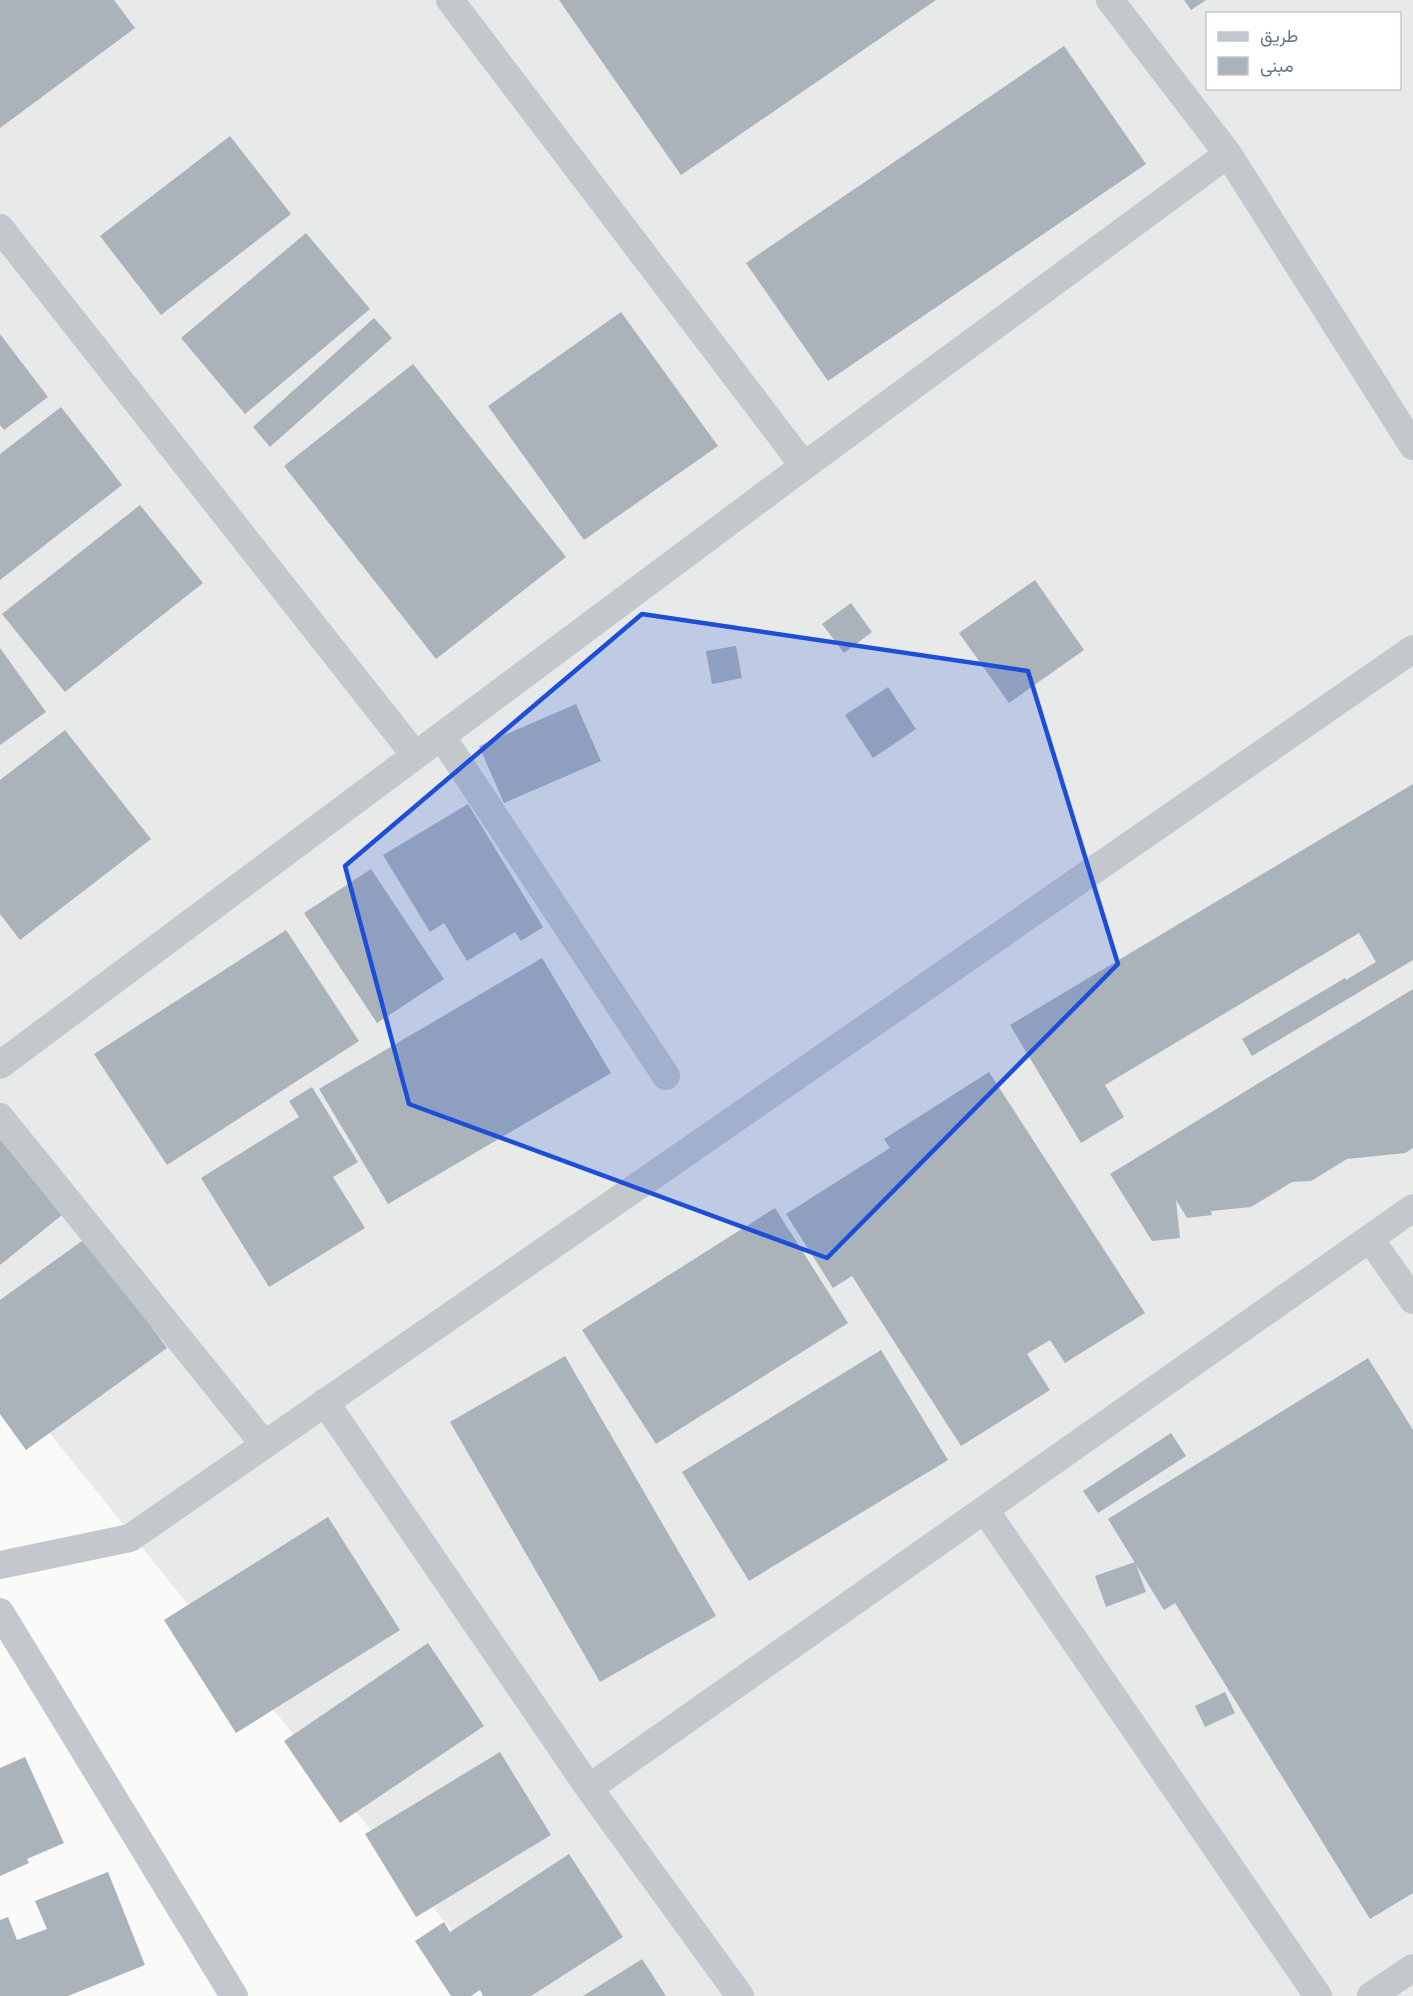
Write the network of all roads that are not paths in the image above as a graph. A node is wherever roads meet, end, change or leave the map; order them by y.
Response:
1 (450, 0) edge
2 (1110, 0) edge
3 (1228, 154) junction
4 (0, 228) edge
5 (1413, 446) edge
6 (804, 466) junction
7 (1413, 649) edge
8 (442, 737) junction
9 (416, 755) junction
10 (0, 1065) edge
11 (666, 1076) dead end
12 (0, 1117) edge
13 (1413, 1208) edge
14 (1370, 1239) junction
15 (1413, 1300) edge
16 (325, 1402) junction
17 (264, 1444) junction
18 (985, 1510) junction
19 (0, 1565) edge
20 (0, 1612) edge
21 (589, 1788) junction
22 (1413, 1968) edge
23 (234, 1996) edge
24 (740, 1996) edge
25 (1318, 1996) edge
26 (1371, 1996) edge

1 - 6 street
2 - 3 street
3 - 5 street
3 - 6 street
4 - 9 street
6 - 8 street
7 - 16 street
8 - 9 street
8 - 11 street
9 - 10 street
12 - 17 street
13 - 14 street
14 - 15 street
14 - 18 street
16 - 17 street
16 - 21 street
17 - 19 street
18 - 21 street
18 - 25 street
20 - 23 street
21 - 24 street
22 - 26 street

